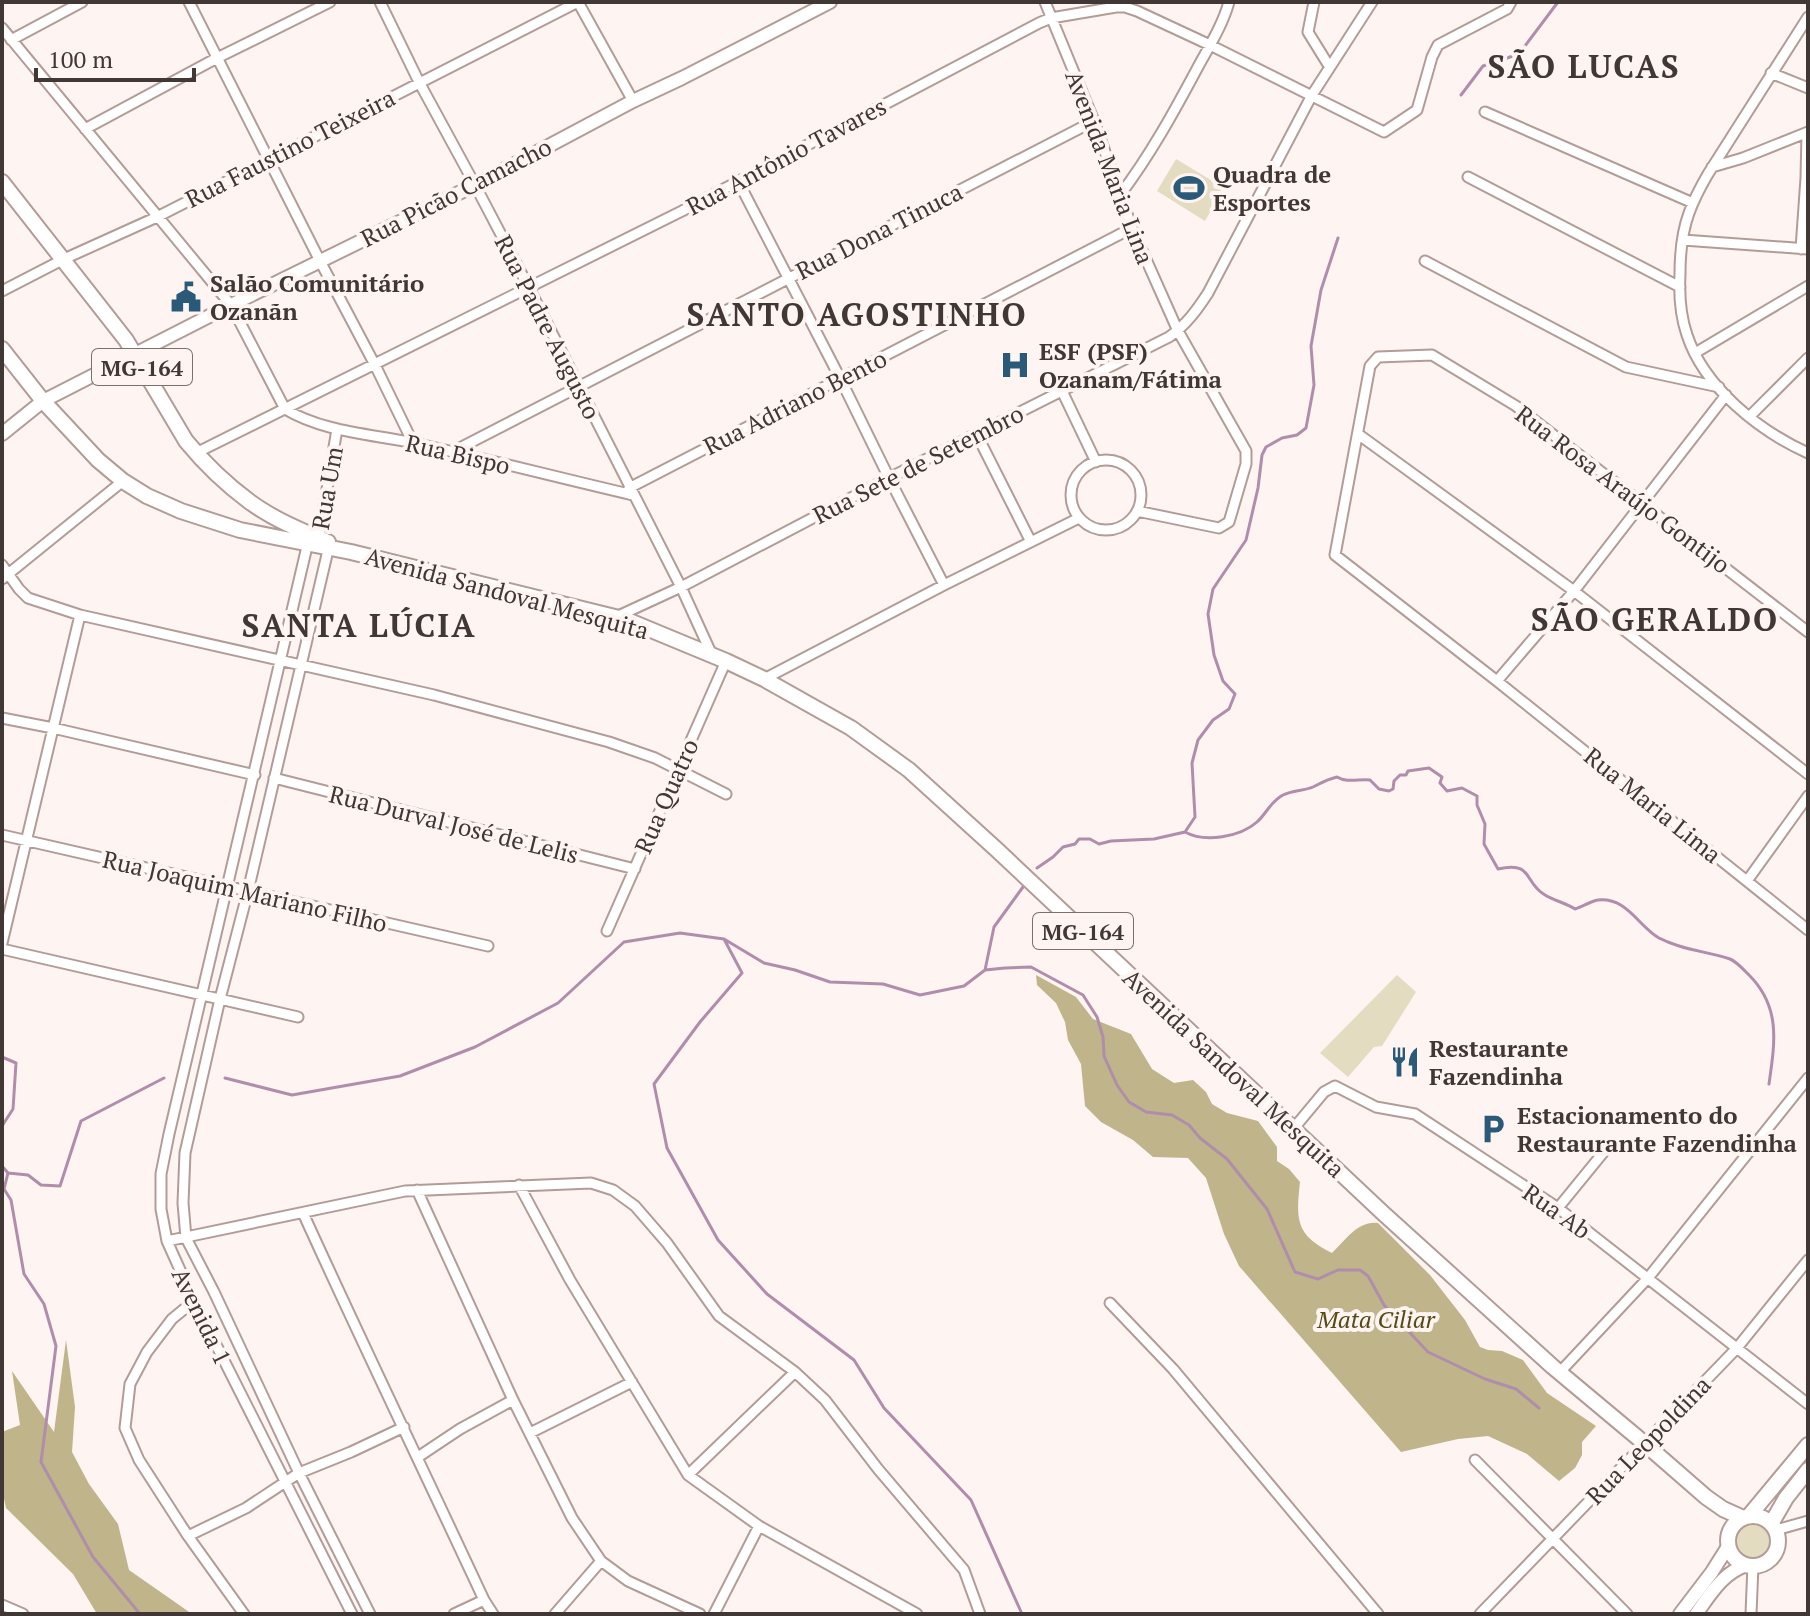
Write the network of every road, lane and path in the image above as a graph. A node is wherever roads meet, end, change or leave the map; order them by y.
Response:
1 (82, 2) edge
2 (189, 2) edge
3 (330, 2) edge
4 (380, 2) edge
5 (578, 2) edge
6 (830, 2) edge
7 (1045, 2) edge
8 (1229, 2) edge
9 (1314, 2) edge
10 (1372, 2) edge
11 (1511, 2) edge
12 (1808, 17) edge
13 (1051, 18) junction
14 (2, 28) edge
15 (11, 40) junction
16 (1210, 45) junction
17 (217, 58) junction
18 (1329, 66) junction
19 (1771, 73) junction
20 (419, 82) junction
21 (1808, 88) edge
22 (1312, 95) junction
23 (633, 101) junction
24 (1485, 112) dead end
25 (1094, 121) junction
26 (85, 129) junction
27 (1807, 133) edge
28 (268, 159) junction
29 (1712, 167) junction
30 (1468, 177) dead end
31 (1807, 178) edge
32 (738, 181) junction
33 (2, 182) edge
34 (475, 185) junction
35 (1120, 195) junction
36 (1693, 203) junction
37 (157, 217) junction
38 (1132, 228) junction
39 (1683, 240) junction
40 (1804, 249) edge
41 (64, 259) junction
42 (320, 261) junction
43 (1425, 261) dead end
44 (789, 278) junction
45 (528, 286) junction
46 (1808, 286) edge
47 (1680, 287) junction
48 (2, 291) edge
49 (231, 305) junction
50 (1178, 331) junction
51 (2, 349) edge
52 (1695, 353) junction
53 (135, 355) junction
54 (1808, 358) edge
55 (375, 365) junction
56 (840, 378) junction
57 (578, 387) junction
58 (1719, 387) junction
59 (1062, 391) junction
60 (1726, 395) junction
61 (43, 401) junction
62 (285, 409) junction
63 (1749, 417) junction
64 (337, 429) junction
65 (2, 434) edge
66 (1358, 434) junction
67 (977, 435) junction
68 (413, 443) junction
69 (452, 452) junction
70 (196, 453) junction
71 (1808, 453) edge
72 (1096, 462) junction
73 (889, 478) junction
74 (123, 481) junction
75 (631, 492) junction
76 (251, 502) junction
77 (1642, 502) junction
78 (1137, 511) junction
79 (1079, 518) junction
80 (240, 530) junction
81 (316, 541) junction
82 (1031, 542) junction
83 (2, 565) edge
84 (5, 577) edge
85 (944, 585) junction
86 (681, 587) junction
87 (1574, 591) junction
88 (80, 615) junction
89 (616, 617) junction
90 (1808, 632) edge
91 (719, 658) junction
92 (281, 661) junction
93 (300, 666) junction
94 (764, 679) junction
95 (1497, 681) junction
96 (2, 718) edge
97 (53, 728) junction
98 (678, 769) junction
99 (1808, 774) edge
100 (255, 775) junction
101 (274, 778) junction
102 (726, 794) dead end
103 (1808, 796) edge
104 (2, 835) edge
105 (27, 841) junction
106 (635, 869) junction
107 (1747, 881) junction
108 (228, 887) junction
109 (248, 891) junction
110 (1808, 930) edge
111 (607, 931) dead end
112 (2, 946) edge
113 (488, 946) dead end
114 (201, 995) junction
115 (220, 999) junction
116 (298, 1017) dead end
117 (1808, 1078) edge
118 (1294, 1128) junction
119 (1607, 1148) dead end
120 (519, 1185) junction
121 (417, 1190) junction
122 (1558, 1208) junction
123 (303, 1213) junction
124 (186, 1238) junction
125 (167, 1241) junction
126 (1808, 1260) edge
127 (1648, 1278) junction
128 (194, 1301) junction
129 (1110, 1303) dead end
130 (1737, 1348) junction
131 (795, 1372) junction
132 (1560, 1372) junction
133 (632, 1382) junction
134 (513, 1400) junction
135 (1808, 1404) edge
136 (404, 1427) junction
137 (530, 1433) junction
138 (1644, 1443) junction
139 (1808, 1445) edge
140 (418, 1457) junction
141 (1475, 1460) dead end
142 (1808, 1470) edge
143 (299, 1473) junction
144 (688, 1475) junction
145 (285, 1484) junction
146 (1706, 1497) junction
147 (1746, 1517) junction
148 (1808, 1521) edge
149 (759, 1526) junction
150 (1774, 1527) junction
151 (188, 1536) junction
152 (1553, 1540) junction
153 (1729, 1541) junction
154 (601, 1561) junction
155 (1750, 1565) junction
156 (484, 1600) junction
157 (2, 1605) edge
158 (23, 1614) edge
159 (244, 1614) edge
160 (352, 1614) edge
161 (370, 1614) edge
162 (454, 1614) edge
163 (493, 1614) edge
164 (555, 1614) edge
165 (700, 1614) edge
166 (714, 1614) edge
167 (915, 1614) edge
168 (980, 1614) edge
169 (1378, 1614) edge
170 (1480, 1614) edge
171 (1627, 1614) edge
172 (1680, 1614) edge
173 (1696, 1614) edge
174 (1751, 1614) edge

1 - 15 street
2 - 17 street
3 - 17 street
4 - 20 street, Rua Padre Augusto
5 - 20 street, Rua Faustino Teixeira
5 - 23 street
6 - 23 street, Rua Picão Camacho
7 - 13 street, Avenida Maria Lina
8 - 16 street
9 - 18 street
10 - 18 street, Rua Sete de Setembro
11 - 22 street, Rua Antônio Tavares
12 - 19 street
13 - 16 street, Rua Antônio Tavares
13 - 25 street, Avenida Maria Lina
13 - 32 street, Rua Antônio Tavares
14 - 15 street
15 - 26 street
16 - 22 street, Rua Antônio Tavares
16 - 35 street
17 - 26 street
17 - 28 street
18 - 22 street, Rua Sete de Setembro
19 - 21 street
19 - 29 street
20 - 28 street, Rua Faustino Teixeira
20 - 34 street, Rua Padre Augusto
22 - 50 street, Rua Sete de Setembro
23 - 34 street, Rua Picão Camacho
24 - 36 street
25 - 35 street, Avenida Maria Lina
25 - 44 street, Rua Dona Tinuca
26 - 37 street
27 - 29 street
27 - 31 street
28 - 37 street, Rua Faustino Teixeira
28 - 42 street
29 - 36 street
30 - 47 street
31 - 40 street
32 - 44 street
32 - 45 street, Rua Antônio Tavares
33 - 41 main road, MG-164
34 - 42 street, Rua Picão Camacho
34 - 45 street, Rua Padre Augusto
35 - 38 street, Avenida Maria Lina
36 - 39 street
37 - 41 street, Rua Faustino Teixeira
37 - 49 street
38 - 50 street, Avenida Maria Lina
38 - 56 street, Rua Adriano Bento
39 - 40 street
39 - 47 street
41 - 48 street, Rua Faustino Teixeira
41 - 53 main road, MG-164
42 - 49 street, Rua Picão Camacho
42 - 55 street
43 - 58 street
44 - 56 street
44 - 57 street, Rua Dona Tinuca
45 - 55 street, Rua Antônio Tavares
45 - 57 street, Rua Padre Augusto
46 - 52 street
47 - 52 street
49 - 53 street, Rua Picão Camacho
49 - 62 street
50 - 59 street, Rua Sete de Setembro
50 - 78 street, Avenida Maria Lina
51 - 61 main road, Avenida Sandoval Mesquita
52 - 58 street
53 - 61 street, Rua Picão Camacho
53 - 70 main road, MG-164
54 - 63 street
55 - 62 street, Rua Antônio Tavares
55 - 68 street
56 - 73 street
56 - 75 street, Rua Adriano Bento
57 - 69 street, Rua Dona Tinuca
57 - 75 street, Rua Padre Augusto
58 - 60 street
59 - 67 street, Rua Sete de Setembro
59 - 72 street
60 - 63 street
60 - 77 street
61 - 65 street, Rua Picão Camacho
61 - 74 main road, Avenida Sandoval Mesquita
62 - 64 street, Rua Bispo
62 - 70 street, Rua Antônio Tavares
63 - 71 street
64 - 68 street, Rua Bispo
64 - 81 street, Rua Um
66 - 77 street, Rua Rosa Araújo Gontijo
66 - 87 street
66 - 95 street, Rua Maria Lima
67 - 73 street, Rua Sete de Setembro
67 - 82 street
68 - 69 street, Rua Bispo
69 - 75 street, Rua Bispo
70 - 76 main road, MG-164
72 - 78 street
72 - 79 street
73 - 85 street
73 - 86 street, Rua Sete de Setembro
74 - 80 main road, Avenida Sandoval Mesquita
74 - 84 street
75 - 86 street, Rua Padre Augusto
76 - 80 main road
76 - 81 main road, MG-164
77 - 87 street
77 - 90 street, Rua Rosa Araújo Gontijo
78 - 79 street
79 - 82 street
80 - 81 main road, Avenida Sandoval Mesquita
81 - 89 main road, Avenida Sandoval Mesquita / MG-164
81 - 92 street, Avenida 1
81 - 93 street, Avenida 1
82 - 85 street
83 - 84 street
84 - 88 street
85 - 94 street
86 - 89 street, Rua Sete de Setembro
86 - 91 street, Rua Padre Augusto
87 - 95 street
87 - 99 street
88 - 92 street
88 - 97 street
89 - 91 main road, Avenida Sandoval Mesquita / MG-164
91 - 94 main road, Avenida Sandoval Mesquita / MG-164
91 - 98 street, Rua Quatro
92 - 93 street
92 - 100 street, Avenida 1
93 - 98 street
93 - 101 street, Avenida 1
94 - 118 main road, Avenida Sandoval Mesquita / MG-164
95 - 107 street, Rua Maria Lima
96 - 97 street
97 - 100 street
97 - 105 street
98 - 102 street
98 - 106 street, Rua Quatro
100 - 108 street, Avenida 1
101 - 106 street, Rua Durval José de Lelis
101 - 109 street, Avenida 1
103 - 107 street
104 - 105 street, Rua Joaquim Mariano Filho
105 - 108 street, Rua Joaquim Mariano Filho
105 - 112 street
106 - 111 street, Rua Quatro
107 - 110 street, Rua Maria Lima
108 - 109 street, Rua Joaquim Mariano Filho
108 - 114 street, Avenida 1
109 - 113 street, Rua Joaquim Mariano Filho
109 - 115 street, Avenida 1
112 - 114 street
114 - 115 street
114 - 125 street, Avenida 1
115 - 116 street
115 - 124 street, Avenida 1
117 - 127 street
118 - 122 street, Rua Ab
118 - 132 main road, Avenida Sandoval Mesquita / MG-164
119 - 122 street
120 - 121 street
120 - 131 street
120 - 133 street
121 - 123 street
121 - 134 street
122 - 127 street, Rua Ab
123 - 124 street
123 - 136 street
124 - 125 street
124 - 143 street, Avenida 1
125 - 128 street, Avenida 1
126 - 130 street, Rua Leopoldina
127 - 130 street, Rua Ab
127 - 132 street
128 - 145 street, Avenida 1
128 - 151 street
129 - 169 street
130 - 135 street, Rua Ab
130 - 138 street, Rua Leopoldina
131 - 144 street
131 - 168 street
132 - 138 main road, Avenida Sandoval Mesquita / MG-164
133 - 137 street
133 - 144 street
134 - 137 street
134 - 140 street
136 - 140 street
136 - 143 street
137 - 154 street
138 - 146 main road, Avenida Sandoval Mesquita / MG-164
138 - 152 street, Rua Leopoldina
139 - 147 main road
140 - 156 street
141 - 152 street
142 - 150 main road
143 - 145 street
143 - 161 street, Avenida 1
144 - 149 street
145 - 151 street
145 - 160 street, Avenida 1
146 - 147 main road, Avenida Sandoval Mesquita / MG-164
146 - 153 main road, Avenida Sandoval Mesquita / MG-164
147 - 150 main road, MG-164
147 - 153 main road
148 - 150 street
149 - 166 street
149 - 167 street
150 - 155 main road
151 - 159 street
152 - 170 street, Rua Leopoldina
152 - 171 street
153 - 155 main road, MG-164
153 - 172 street
154 - 164 street
154 - 165 street
155 - 173 street
155 - 174 street
156 - 162 street
156 - 163 street
157 - 158 street

